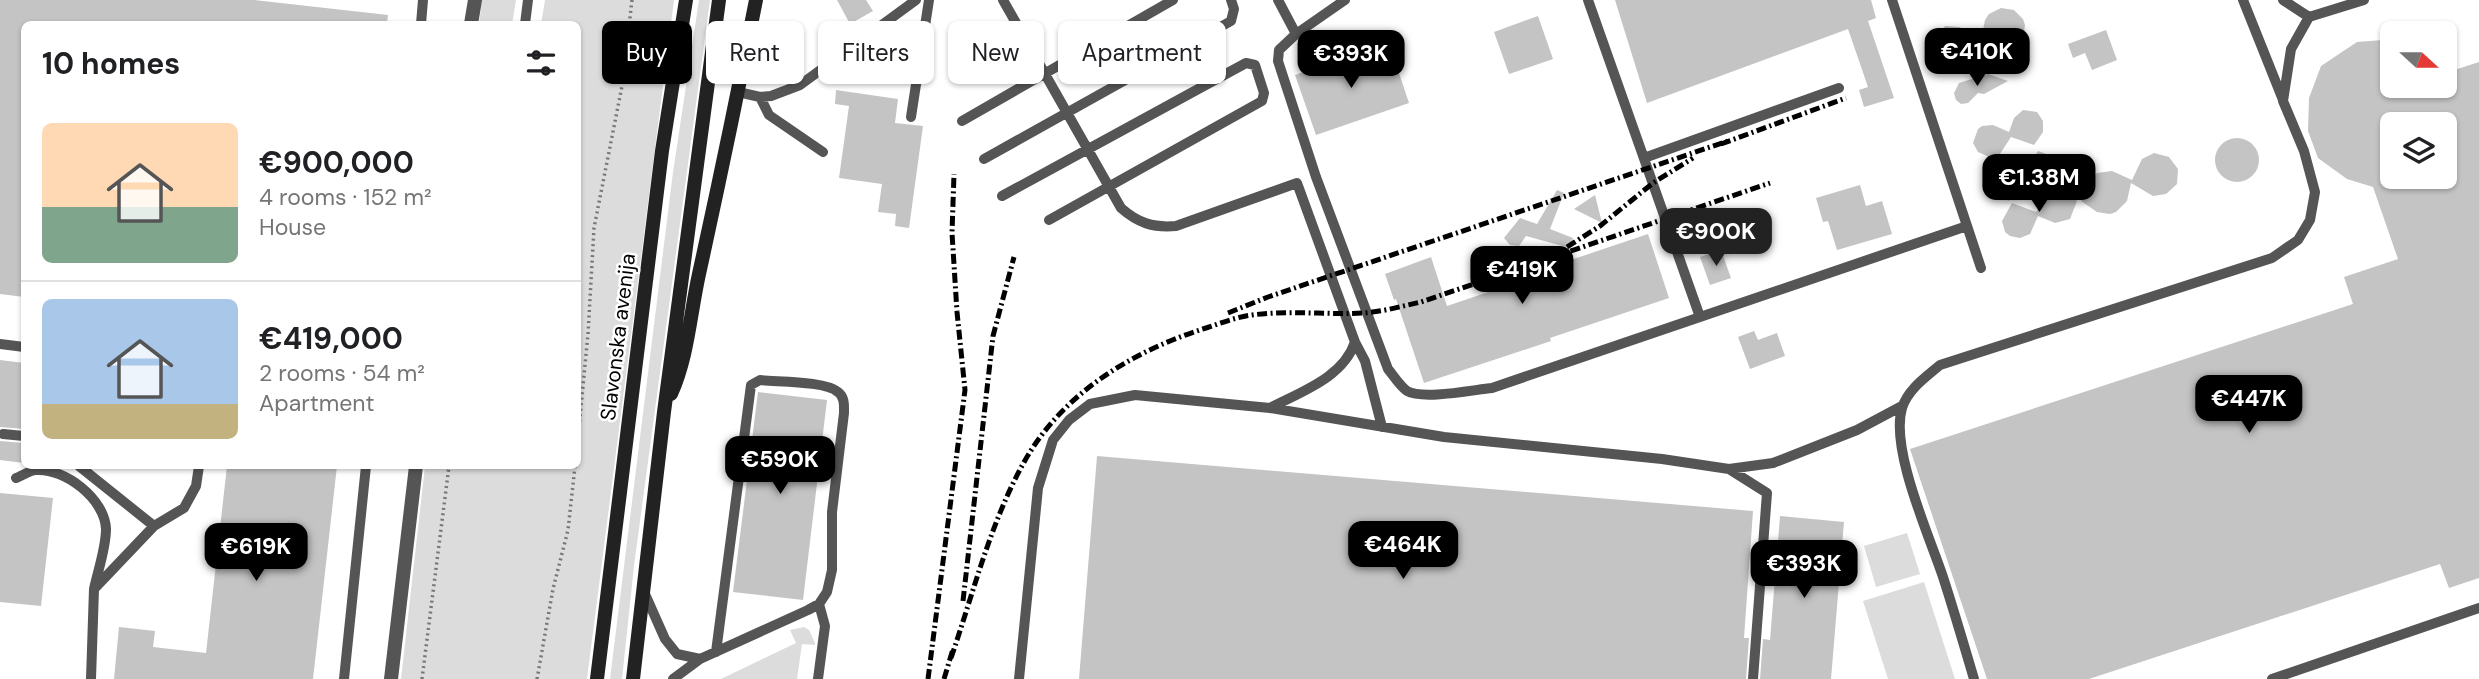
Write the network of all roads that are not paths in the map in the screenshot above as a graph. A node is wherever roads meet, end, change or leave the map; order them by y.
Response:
1 (424, 0) edge
2 (475, 0) edge
3 (528, 0) edge
4 (686, 0) edge
5 (719, 0) edge
6 (756, 0) edge
7 (916, 0) edge
8 (929, 0) edge
9 (1003, 0) edge
10 (1173, 0) edge
11 (1231, 0) edge
12 (1278, 0) edge
13 (1345, 0) edge
14 (1588, 0) edge
15 (1892, 0) edge
16 (2242, 0) edge
17 (2283, 0) edge
18 (2364, 0) edge
19 (2309, 17) junction
20 (421, 21) edge
21 (472, 21) edge
22 (525, 21) edge
23 (1015, 21) edge
24 (1296, 34) junction
25 (1044, 73) joint
26 (1025, 84) edge
27 (1839, 88) dead end
28 (738, 92) junction
29 (760, 97) junction
30 (2283, 101) junction
31 (1067, 111) junction
32 (911, 117) dead end
33 (962, 121) dead end
34 (1087, 149) junction
35 (823, 152) dead end
36 (1644, 158) junction
37 (984, 159) dead end
38 (1109, 187) junction
39 (1002, 197) dead end
40 (1049, 220) dead end
41 (1967, 226) junction
42 (1980, 268) dead end
43 (1700, 317) junction
44 (1355, 342) junction
45 (0, 344) edge
46 (21, 347) edge
47 (1902, 406) junction
48 (1270, 408) junction
49 (664, 412) junction
50 (1382, 427) junction
51 (2, 434) dead end
52 (21, 436) edge
53 (83, 469) edge
54 (199, 469) edge
55 (366, 469) edge
56 (416, 469) edge
57 (1729, 469) junction
58 (16, 478) dead end
59 (154, 526) junction
60 (94, 589) junction
61 (643, 590) junction
62 (819, 604) junction
63 (2479, 608) edge
64 (716, 652) junction
65 (699, 659) junction
66 (91, 679) edge
67 (344, 679) edge
68 (391, 679) edge
69 (597, 679) edge
70 (634, 679) edge
71 (673, 679) edge
72 (818, 679) edge
73 (1019, 679) edge
74 (1753, 679) edge
75 (1974, 679) edge
76 (2272, 679) edge

1 - 20 lane
2 - 21 street
3 - 22 lane
4 - 69 main road, Slavonska avenija
5 - 49 main road
6 - 28 main road
7 - 29 lane
8 - 32 lane
9 - 23 lane
10 - 25 lane
11 - 31 lane
12 - 24 lane
13 - 24 lane
14 - 36 lane
15 - 41 lane
16 - 30 lane
17 - 19 lane
18 - 19 lane
19 - 30 lane
24 - 43 lane
25 - 31 lane
26 - 33 lane
27 - 36 lane
28 - 29 lane
28 - 49 main road
29 - 35 lane
30 - 47 lane
31 - 34 lane
31 - 37 lane
34 - 38 lane
34 - 38 lane
34 - 39 lane
36 - 43 lane
38 - 40 lane
38 - 44 lane
41 - 42 lane
41 - 43 lane
44 - 48 lane
44 - 50 lane
45 - 46 lane
47 - 57 lane
47 - 75 lane
48 - 50 lane
48 - 73 lane
49 - 61 main road
50 - 57 lane
51 - 52 lane
53 - 59 lane
54 - 59 lane
55 - 67 lane
56 - 68 street
57 - 74 lane
58 - 60 lane
59 - 60 lane
60 - 66 lane
61 - 65 lane
61 - 70 main road
62 - 64 lane
62 - 64 lane
62 - 72 lane
63 - 76 lane
64 - 65 lane
65 - 71 lane

